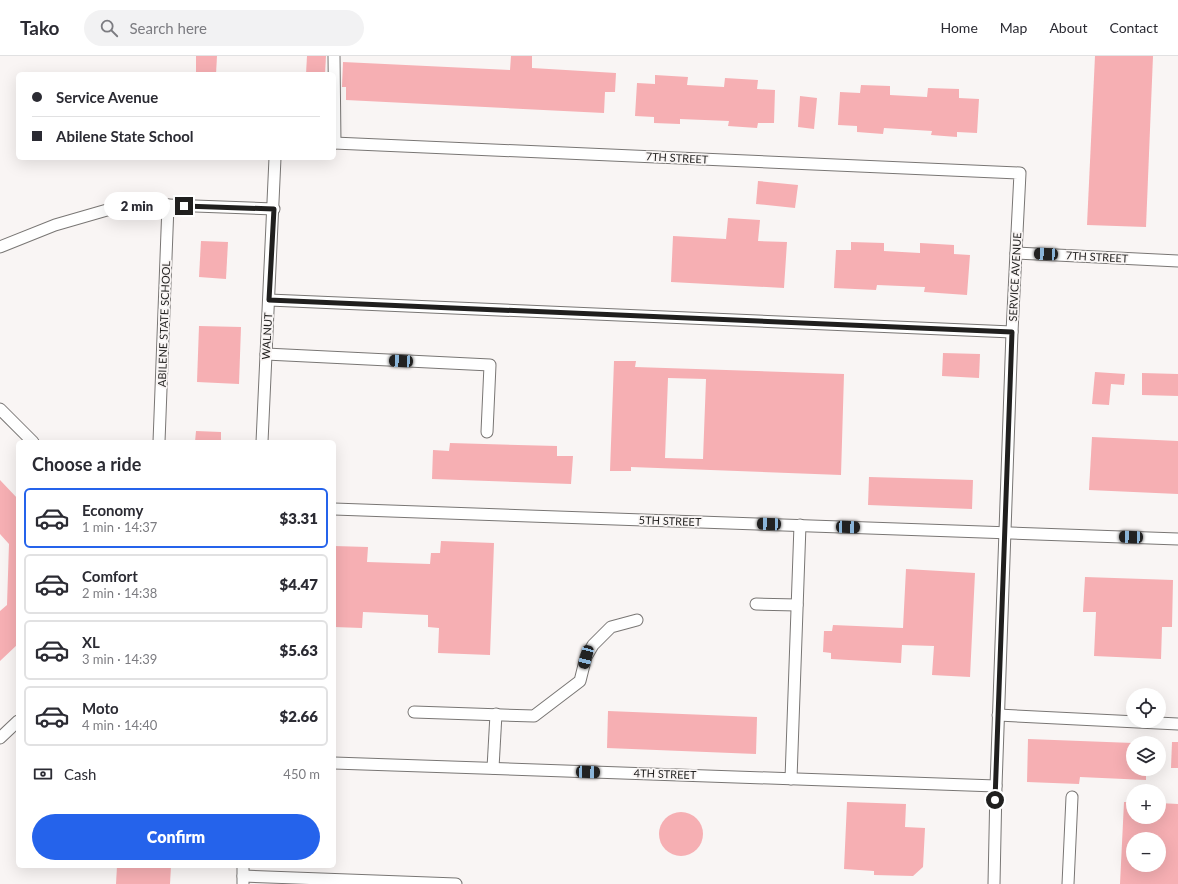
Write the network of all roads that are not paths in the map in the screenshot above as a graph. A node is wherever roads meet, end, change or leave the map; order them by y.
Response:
1 (334, 56) edge
2 (334, 72) edge
3 (336, 143) edge
4 (275, 160) edge
5 (1020, 174) joint
6 (168, 205) junction
7 (274, 209) junction
8 (0, 247) edge
9 (1016, 253) junction
10 (1178, 261) edge
11 (269, 300) junction
12 (1012, 332) junction
13 (266, 354) junction
14 (0, 409) edge
15 (487, 432) dead end
16 (31, 440) edge
17 (159, 440) edge
18 (262, 440) edge
19 (336, 509) edge
20 (800, 525) junction
21 (1005, 533) junction
22 (1178, 539) edge
23 (756, 604) dead end
24 (797, 605) junction
25 (637, 620) dead end
26 (414, 712) dead end
27 (496, 714) junction
28 (998, 715) junction
29 (16, 723) edge
30 (1178, 724) edge
31 (0, 738) edge
32 (336, 763) edge
33 (493, 768) junction
34 (791, 779) junction
35 (996, 786) junction
36 (1072, 797) dead end
37 (243, 876) edge
38 (426, 884) edge
39 (456, 884) edge
40 (994, 884) edge
41 (1068, 884) edge

1 - 2 lane
3 - 5 lane, 7TH STREET
4 - 7 lane, WALNUT
5 - 9 lane, SERVICE AVENUE
6 - 7 lane
6 - 8 lane
6 - 17 lane, ABILENE STATE SCHOOL
7 - 11 lane, WALNUT
9 - 10 lane, 7TH STREET
9 - 12 lane, SERVICE AVENUE
11 - 12 lane
11 - 13 lane, WALNUT
12 - 21 lane, SERVICE AVENUE
13 - 15 lane
13 - 18 lane, WALNUT
14 - 16 lane
19 - 20 lane, 5TH STREET
20 - 21 lane, 5TH STREET
20 - 24 lane
21 - 22 lane
21 - 28 lane, SERVICE AVENUE
23 - 24 lane
24 - 34 lane
25 - 27 lane
26 - 27 lane
27 - 33 lane
28 - 30 lane
28 - 35 lane, SERVICE AVENUE
29 - 31 lane
32 - 33 lane, 4TH STREET
33 - 34 lane, 4TH STREET
34 - 35 lane, 4TH STREET
35 - 40 lane, SERVICE AVENUE
36 - 41 lane
37 - 38 lane
38 - 39 lane

